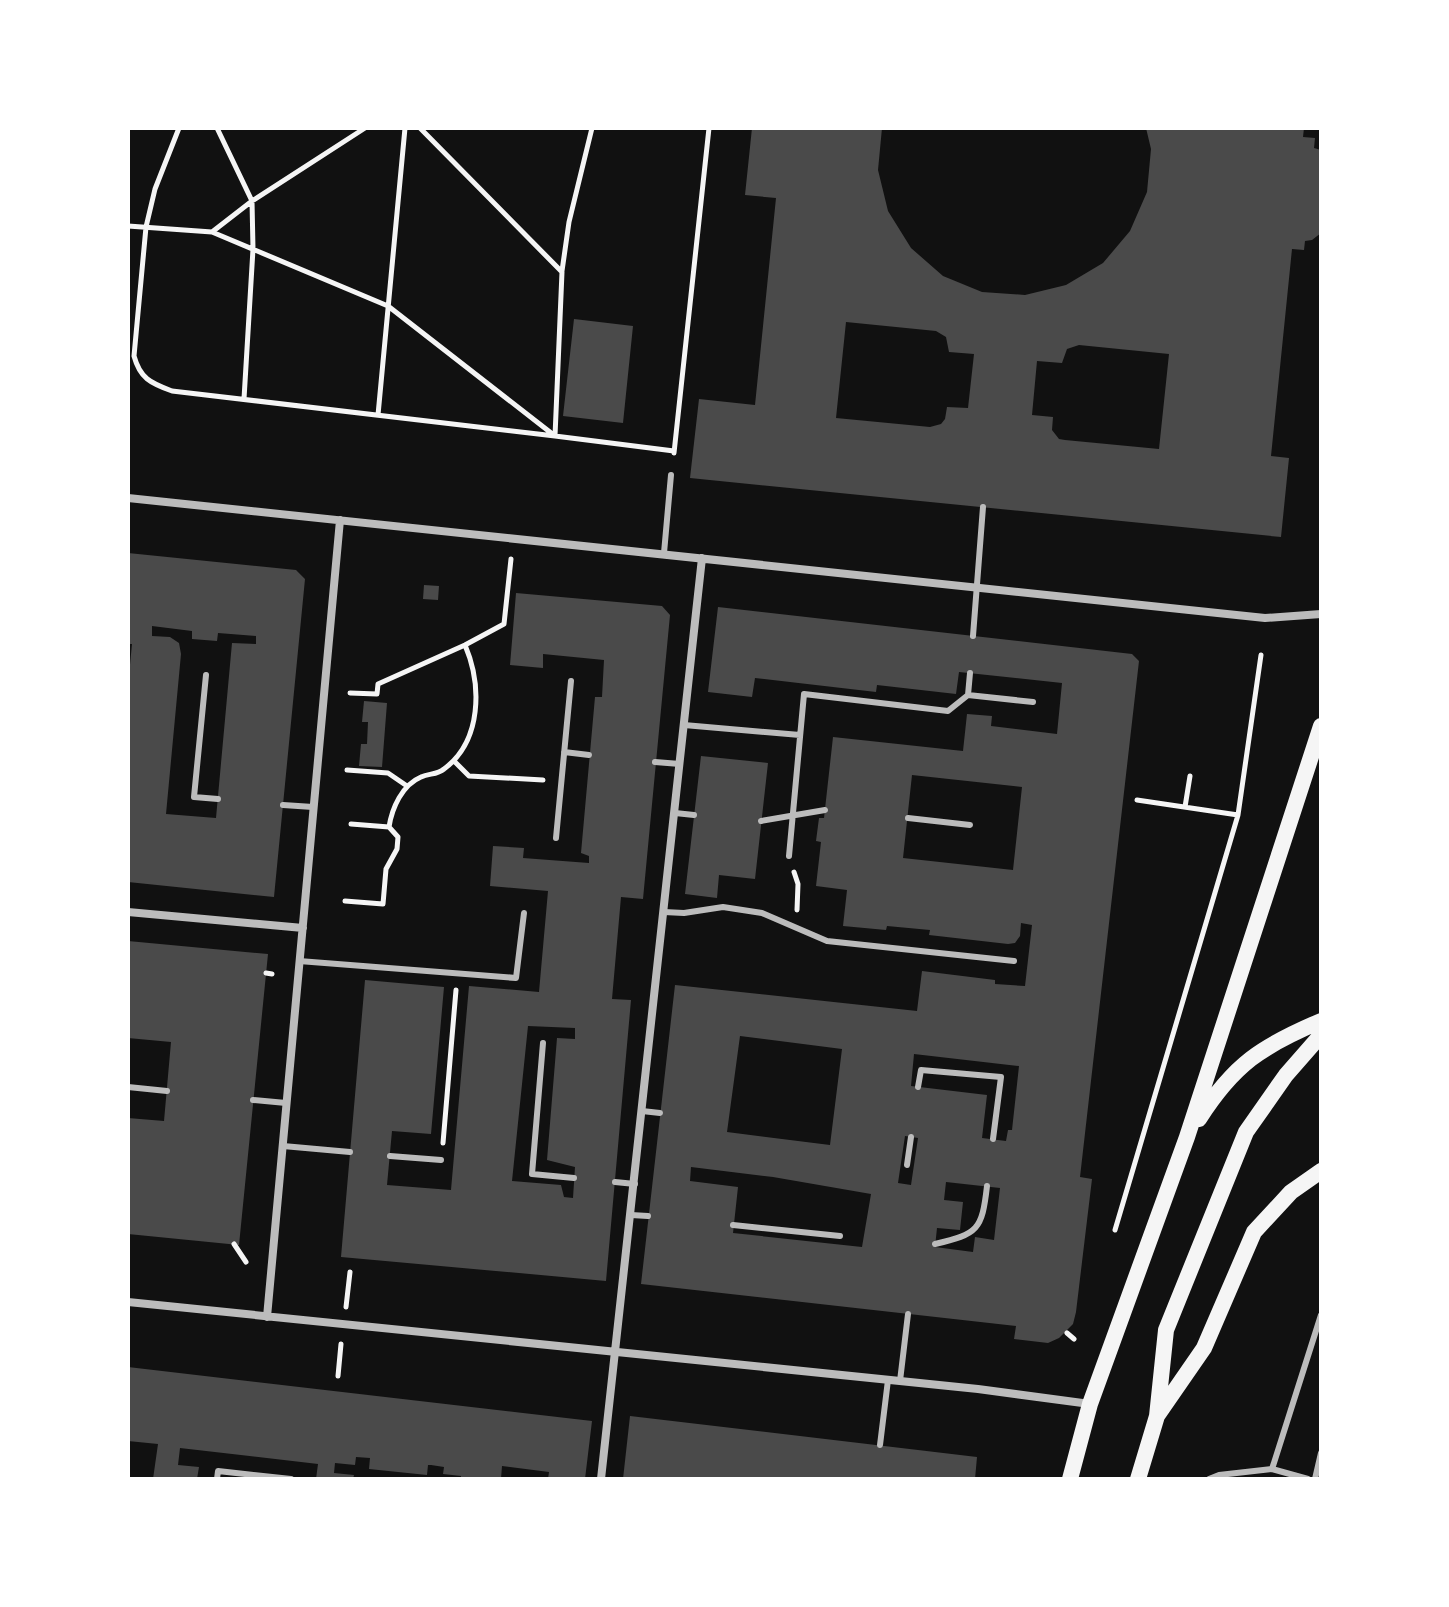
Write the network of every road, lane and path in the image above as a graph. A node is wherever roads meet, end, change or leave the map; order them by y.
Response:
1 (179, 128) edge
2 (217, 128) edge
3 (365, 128) edge
4 (405, 128) edge
5 (420, 128) edge
6 (592, 128) edge
7 (709, 128) edge
8 (252, 201) junction
9 (128, 226) edge
10 (146, 227) junction
11 (212, 232) junction
12 (253, 249) junction
13 (562, 272) junction
14 (388, 306) junction
15 (244, 399) junction
16 (378, 415) junction
17 (555, 436) junction
18 (674, 451) junction
19 (671, 475) joint
20 (128, 498) edge
21 (983, 507) dead end
22 (340, 520) junction
23 (513, 538) junction
24 (664, 553) junction
25 (702, 558) junction
26 (977, 587) junction
27 (1321, 614) edge
28 (973, 636) dead end
29 (465, 645) junction
30 (1261, 655) dead end
31 (970, 673) dead end
32 (206, 675) dead end
33 (571, 681) dead end
34 (350, 693) dead end
35 (968, 695) junction
36 (1033, 702) dead end
37 (684, 725) junction
38 (1321, 726) edge
39 (800, 735) junction
40 (564, 752) junction
41 (589, 755) dead end
42 (454, 761) junction
43 (655, 762) dead end
44 (680, 764) junction
45 (347, 770) dead end
46 (1190, 776) dead end
47 (562, 781) junction
48 (407, 786) junction
49 (218, 799) dead end
50 (1137, 800) dead end
51 (283, 805) dead end
52 (313, 807) junction
53 (1185, 807) junction
54 (825, 810) dead end
55 (675, 813) junction
56 (694, 815) dead end
57 (1238, 815) junction
58 (794, 816) junction
59 (908, 818) dead end
60 (761, 821) dead end
61 (351, 824) dead end
62 (970, 825) dead end
63 (389, 827) junction
64 (556, 838) dead end
65 (789, 856) joint
66 (345, 901) dead end
67 (128, 912) edge
68 (664, 912) junction
69 (524, 913) dead end
70 (796, 927) junction
71 (303, 928) junction
72 (299, 961) junction
73 (1014, 961) dead end
74 (458, 974) junction
75 (1321, 1021) edge
76 (1321, 1035) edge
77 (543, 1043) dead end
78 (128, 1087) edge
79 (918, 1087) dead end
80 (167, 1091) dead end
81 (253, 1100) dead end
82 (286, 1103) junction
83 (642, 1111) junction
84 (660, 1113) dead end
85 (911, 1137) dead end
86 (1187, 1137) junction
87 (993, 1139) dead end
88 (283, 1146) junction
89 (350, 1152) dead end
90 (390, 1156) dead end
91 (441, 1160) joint
92 (907, 1165) dead end
93 (1321, 1171) edge
94 (574, 1178) dead end
95 (615, 1182) dead end
96 (635, 1184) junction
97 (987, 1186) dead end
98 (631, 1215) junction
99 (648, 1216) dead end
100 (733, 1225) dead end
101 (1115, 1230) dead end
102 (840, 1236) dead end
103 (234, 1244) dead end
104 (935, 1244) dead end
105 (246, 1262) dead end
106 (128, 1302) edge
107 (908, 1314) dead end
108 (1321, 1315) edge
109 (267, 1317) junction
110 (1067, 1333) dead end
111 (1074, 1339) dead end
112 (616, 1353) junction
113 (888, 1380) junction
114 (900, 1381) junction
115 (1090, 1404) junction
116 (1157, 1416) junction
117 (880, 1445) dead end
118 (1321, 1453) edge
119 (1272, 1469) junction
120 (217, 1479) edge
121 (291, 1479) edge
122 (601, 1479) edge
123 (1070, 1479) edge
124 (1138, 1479) edge
125 (1209, 1479) edge
126 (1308, 1479) edge
127 (1315, 1479) edge

1 - 10 path
2 - 8 path
3 - 8 path
4 - 14 path
5 - 13 path
6 - 13 path
7 - 18 path
8 - 11 path
8 - 12 path
9 - 10 path
10 - 11 path
10 - 15 path
11 - 12 path
12 - 14 path
12 - 15 path
13 - 17 path
14 - 16 path
14 - 17 path
15 - 16 path
16 - 17 path
17 - 18 path
18 - 19 path
19 - 24 lane
20 - 22 street
21 - 26 lane
22 - 23 street
22 - 52 street
23 - 24 street
23 - 29 path
24 - 25 street
25 - 26 street
25 - 37 street
26 - 27 street
26 - 28 lane
29 - 34 path
29 - 42 path
30 - 57 path
31 - 35 lane
32 - 49 lane
33 - 40 lane
35 - 36 lane
35 - 39 lane
37 - 39 lane
37 - 44 street
38 - 86 main road
39 - 58 lane
40 - 41 lane
40 - 47 lane
42 - 47 path
42 - 48 path
43 - 44 lane
44 - 55 street
45 - 48 path
46 - 53 path
47 - 64 lane
48 - 63 path
50 - 53 path
51 - 52 lane
52 - 71 street
53 - 57 path
54 - 58 lane
55 - 56 lane
55 - 68 street
57 - 101 path
58 - 60 lane
58 - 65 lane
59 - 62 lane
61 - 63 path
63 - 66 path
65 - 70 path
67 - 71 street
68 - 70 lane
68 - 83 street
69 - 74 lane
70 - 73 lane
71 - 72 street
72 - 74 lane
72 - 82 street
74 - 91 path
75 - 86 main road
76 - 116 main road
77 - 94 lane
78 - 80 lane
79 - 87 lane
81 - 82 lane
82 - 88 street
83 - 84 lane
83 - 96 street
85 - 92 lane
86 - 115 main road
88 - 89 lane
88 - 109 street
90 - 91 lane
93 - 116 main road
95 - 96 lane
96 - 98 street
97 - 104 lane
98 - 99 lane
98 - 112 street
100 - 102 lane
103 - 105 path
106 - 109 street
107 - 114 lane
108 - 119 lane
109 - 112 street
110 - 111 path
112 - 113 street
112 - 122 street
113 - 114 street
113 - 117 lane
114 - 115 street
115 - 123 main road
116 - 124 main road
118 - 127 lane
119 - 125 lane
119 - 126 lane
120 - 121 lane

